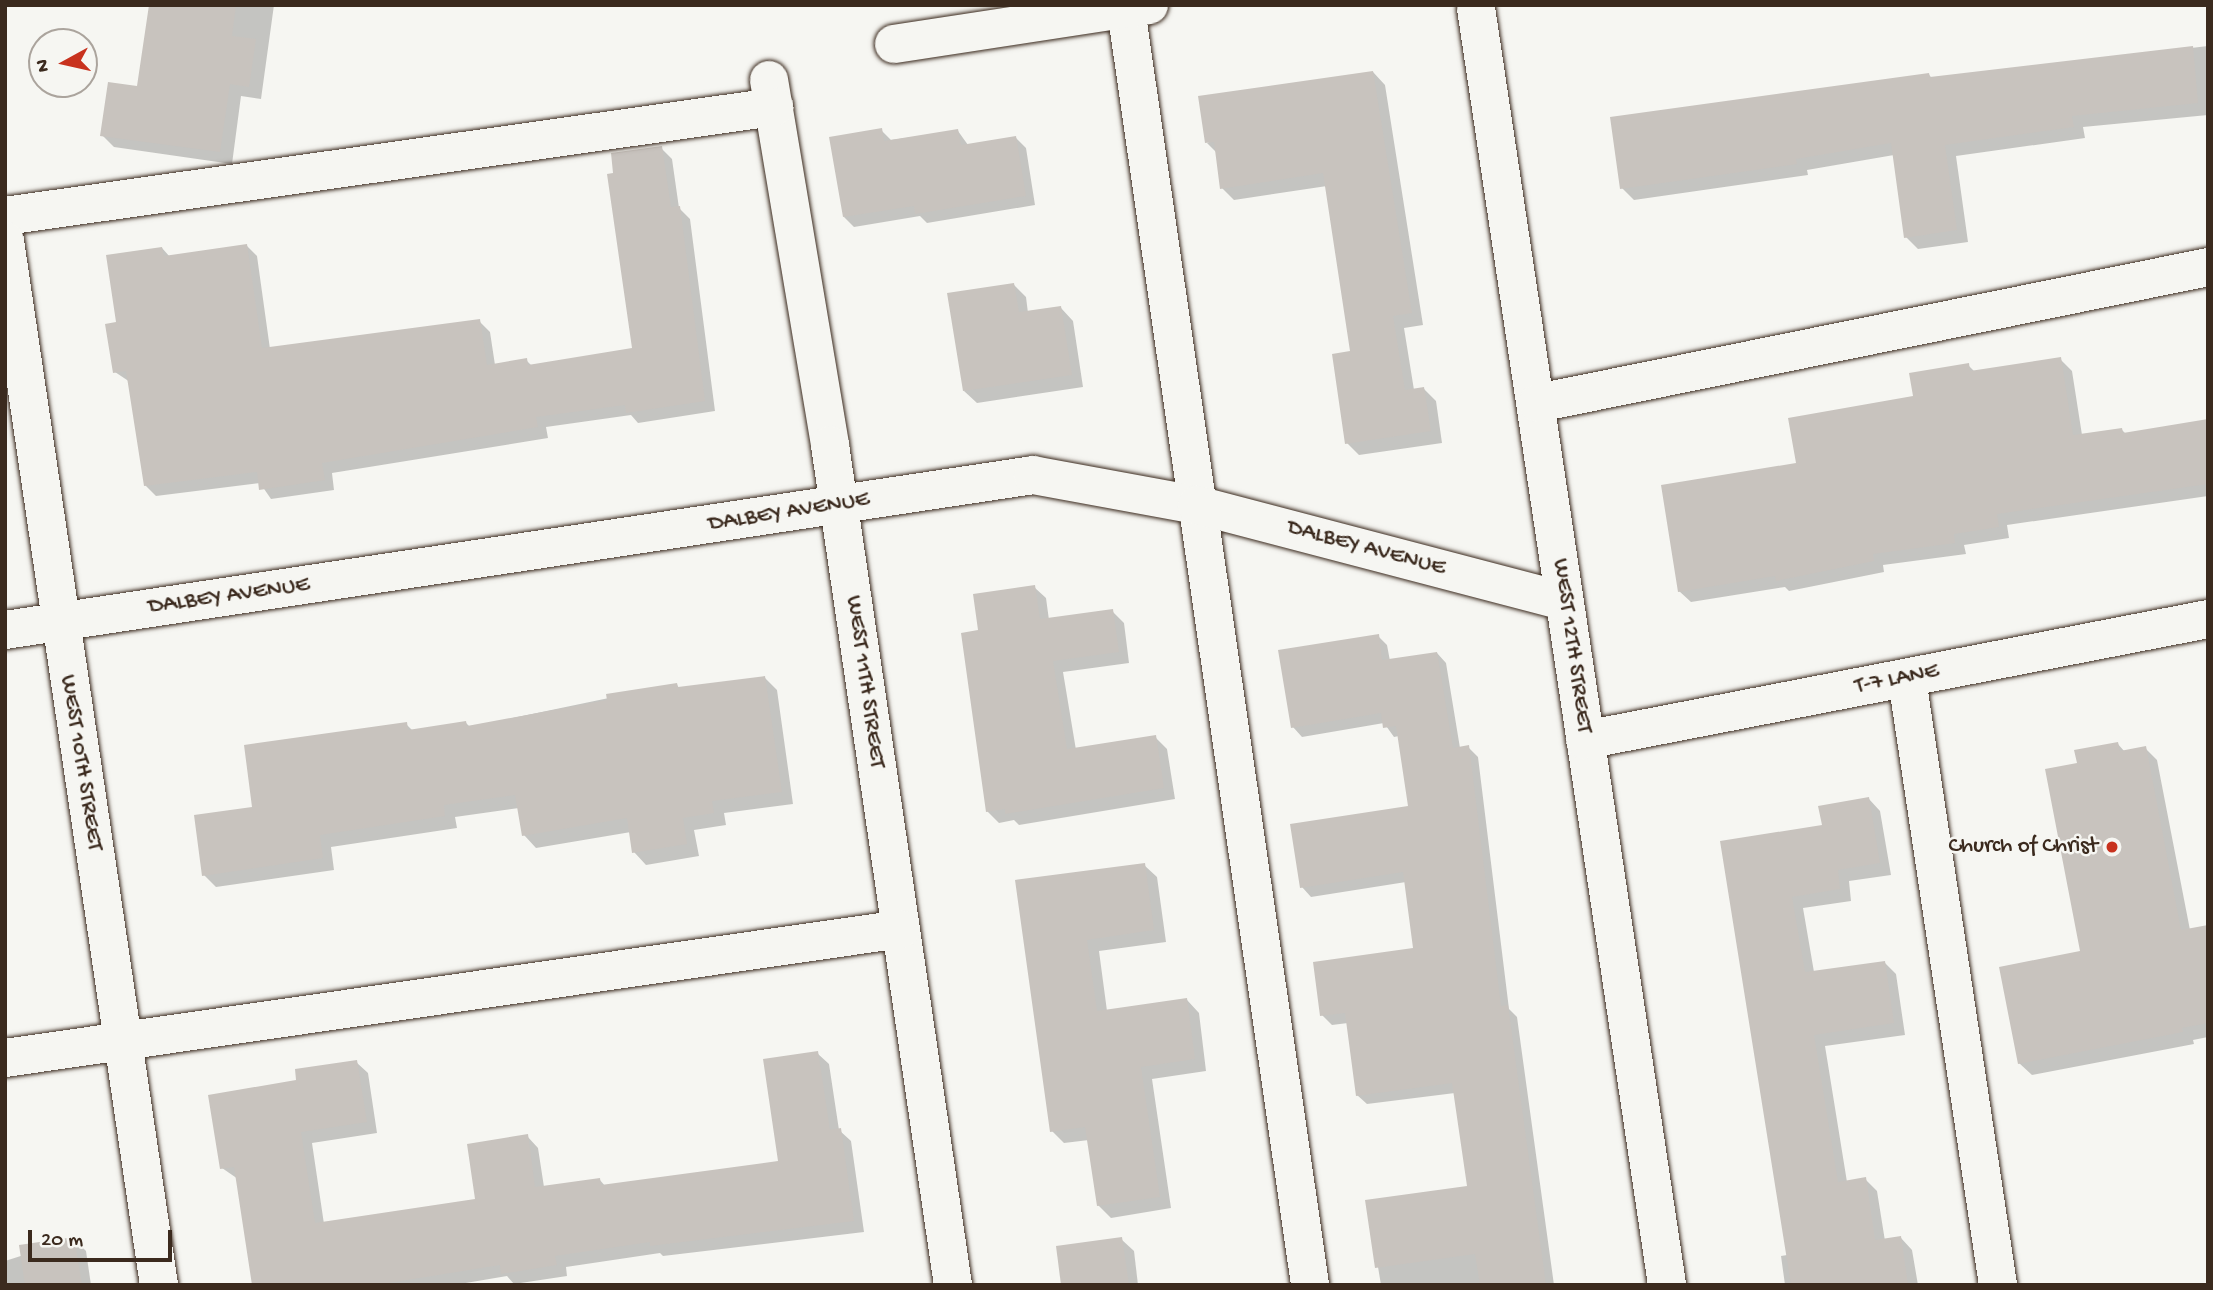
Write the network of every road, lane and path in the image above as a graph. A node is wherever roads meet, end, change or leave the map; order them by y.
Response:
1 (1481, 6) edge
2 (1137, 7) edge
3 (894, 44) dead end
4 (5, 216) edge
5 (5, 241) edge
6 (2208, 267) edge
7 (1538, 403) junction
8 (839, 505) junction
9 (1197, 505) junction
10 (1564, 601) junction
11 (2208, 619) edge
12 (59, 622) junction
13 (5, 630) edge
14 (1907, 679) junction
15 (1585, 740) junction
16 (901, 929) junction
17 (122, 1040) junction
18 (5, 1058) edge
19 (159, 1285) edge
20 (953, 1285) edge
21 (1310, 1285) edge
22 (1667, 1285) edge
23 (1998, 1285) edge

1 - 7 street, WEST 12TH STREET
2 - 3 street
2 - 9 street
4 - 8 street, WEST 11TH STREET
5 - 12 street, WEST 10TH STREET
6 - 7 street
7 - 10 street, WEST 12TH STREET
8 - 9 street, DALBEY AVENUE
8 - 12 street, DALBEY AVENUE
8 - 16 street, WEST 11TH STREET
9 - 10 street, DALBEY AVENUE
9 - 21 street
10 - 15 street, WEST 12TH STREET
11 - 14 street, T-7 LANE
12 - 13 street, DALBEY AVENUE
12 - 17 street, WEST 10TH STREET
14 - 15 street, T-7 LANE
14 - 23 street
15 - 22 street, WEST 12TH STREET
16 - 17 street
16 - 20 street, WEST 11TH STREET
17 - 18 street
17 - 19 street, WEST 10TH STREET

